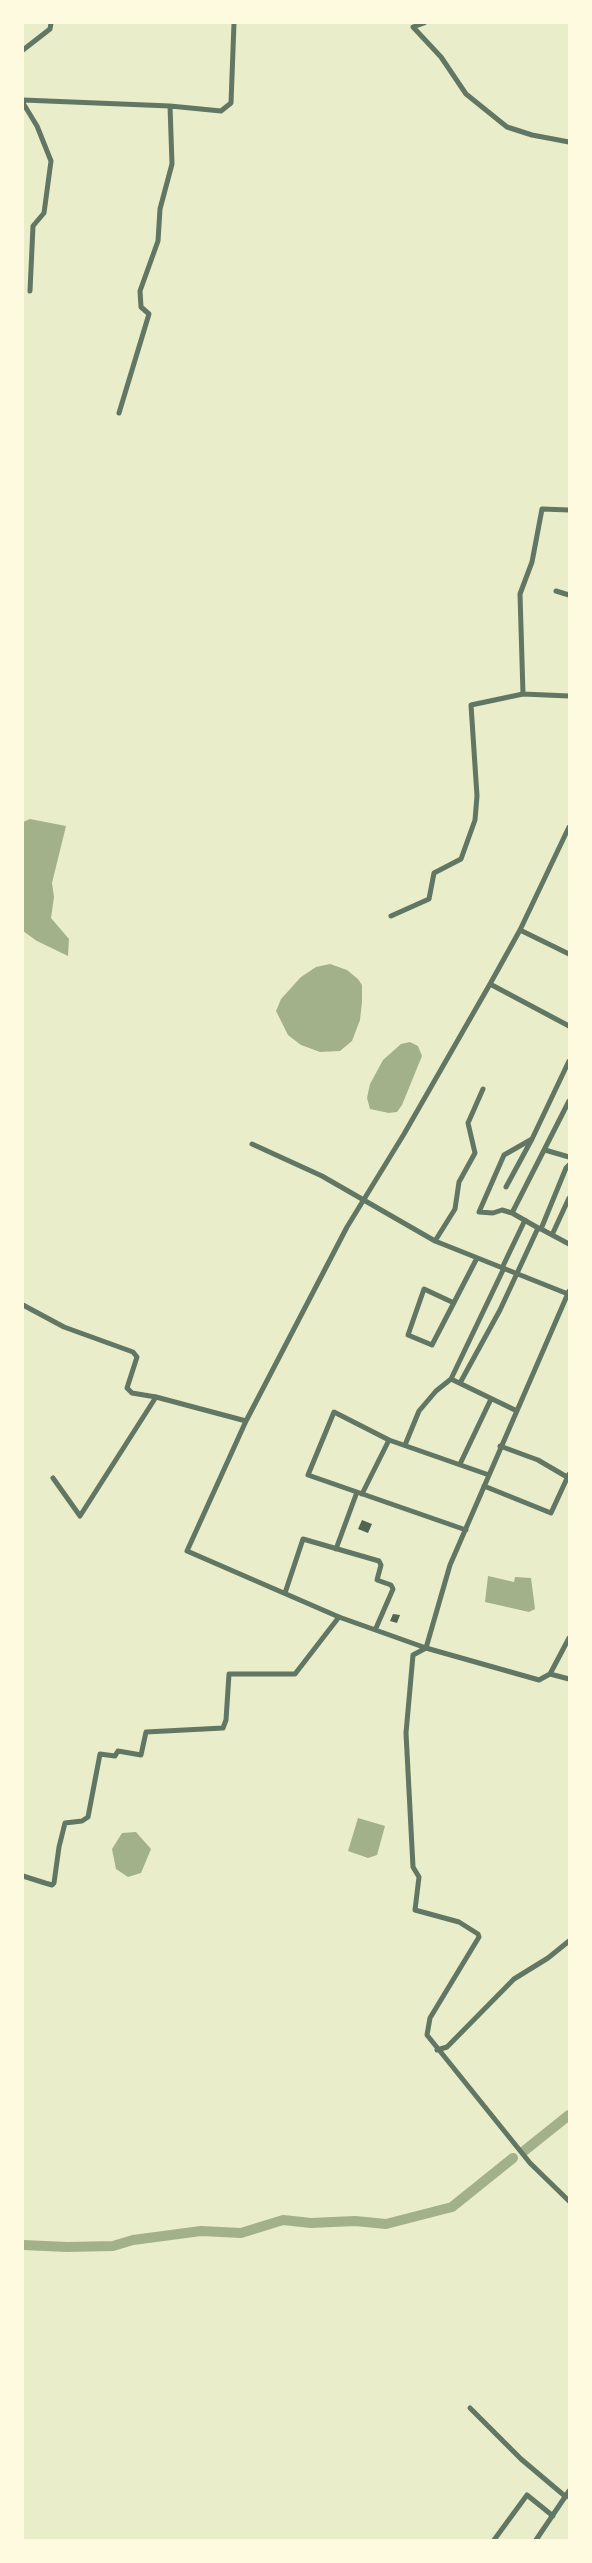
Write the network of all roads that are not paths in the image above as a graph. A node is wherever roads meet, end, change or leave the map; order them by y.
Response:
1 (51, 23) edge
2 (234, 23) edge
3 (425, 23) edge
4 (23, 50) edge
5 (23, 101) edge
6 (170, 106) junction
7 (569, 142) edge
8 (30, 291) dead end
9 (119, 412) dead end
10 (569, 510) edge
11 (556, 591) dead end
12 (569, 594) edge
13 (523, 694) junction
14 (569, 696) edge
15 (569, 827) edge
16 (391, 916) dead end
17 (520, 930) junction
18 (569, 954) edge
19 (490, 984) junction
20 (569, 1025) edge
21 (569, 1061) edge
22 (483, 1089) dead end
23 (569, 1101) edge
24 (532, 1139) junction
25 (252, 1144) dead end
26 (545, 1150) junction
27 (569, 1157) edge
28 (568, 1167) edge
29 (506, 1187) dead end
30 (569, 1198) edge
31 (363, 1199) junction
32 (512, 1213) junction
33 (525, 1220) junction
34 (539, 1229) junction
35 (552, 1235) junction
36 (435, 1241) junction
37 (568, 1241) edge
38 (477, 1258) junction
39 (503, 1268) junction
40 (517, 1274) junction
41 (569, 1293) edge
42 (454, 1303) junction
43 (23, 1305) edge
44 (451, 1379) junction
45 (460, 1383) junction
46 (156, 1397) junction
47 (491, 1399) junction
48 (517, 1411) junction
49 (246, 1421) junction
50 (388, 1440) junction
51 (405, 1445) junction
52 (500, 1446) junction
53 (460, 1464) junction
54 (488, 1475) junction
55 (568, 1475) edge
56 (53, 1478) dead end
57 (484, 1486) junction
58 (360, 1493) junction
59 (466, 1530) junction
60 (336, 1549) junction
61 (285, 1593) junction
62 (340, 1617) junction
63 (376, 1628) junction
64 (569, 1638) edge
65 (426, 1648) junction
66 (550, 1674) junction
67 (569, 1679) edge
68 (23, 1876) edge
69 (569, 1941) edge
70 (437, 2050) junction
71 (569, 2201) edge
72 (470, 2408) dead end
73 (567, 2494) edge
74 (553, 2516) junction
75 (494, 2540) edge
76 (536, 2540) edge

1 - 4 street
2 - 6 street
3 - 7 street
5 - 6 street
5 - 8 street
6 - 9 street
10 - 13 street
11 - 12 street
13 - 14 street
13 - 16 street
15 - 17 street
17 - 18 street
17 - 19 street
19 - 20 street
19 - 31 street
21 - 24 street
22 - 36 street
23 - 26 street
24 - 29 street
24 - 32 street
25 - 31 street
26 - 27 street
26 - 32 street
28 - 34 street
30 - 35 street
31 - 36 street
31 - 49 street
32 - 33 street
33 - 34 street
33 - 39 street
34 - 35 street
34 - 40 street
35 - 37 street
36 - 38 street
38 - 39 street
38 - 42 street
39 - 40 street
39 - 44 street
40 - 41 street
40 - 45 street
41 - 48 street
42 - 42 street
43 - 46 street
44 - 45 street
44 - 51 street
45 - 47 street
46 - 49 street
46 - 56 street
47 - 48 street
47 - 53 street
48 - 52 street
49 - 61 street
50 - 51 street
50 - 58 street
50 - 58 street
51 - 53 street
52 - 54 street
52 - 55 street
53 - 54 street
54 - 57 street
55 - 57 street
57 - 59 street
58 - 59 street
58 - 60 street
59 - 65 street
60 - 61 street
60 - 63 street
61 - 62 street
62 - 63 street
62 - 68 street
63 - 65 street
64 - 66 street
65 - 66 street
65 - 70 street
66 - 67 street
69 - 70 street
70 - 71 street
72 - 73 street
73 - 74 street
74 - 75 street
74 - 76 street

